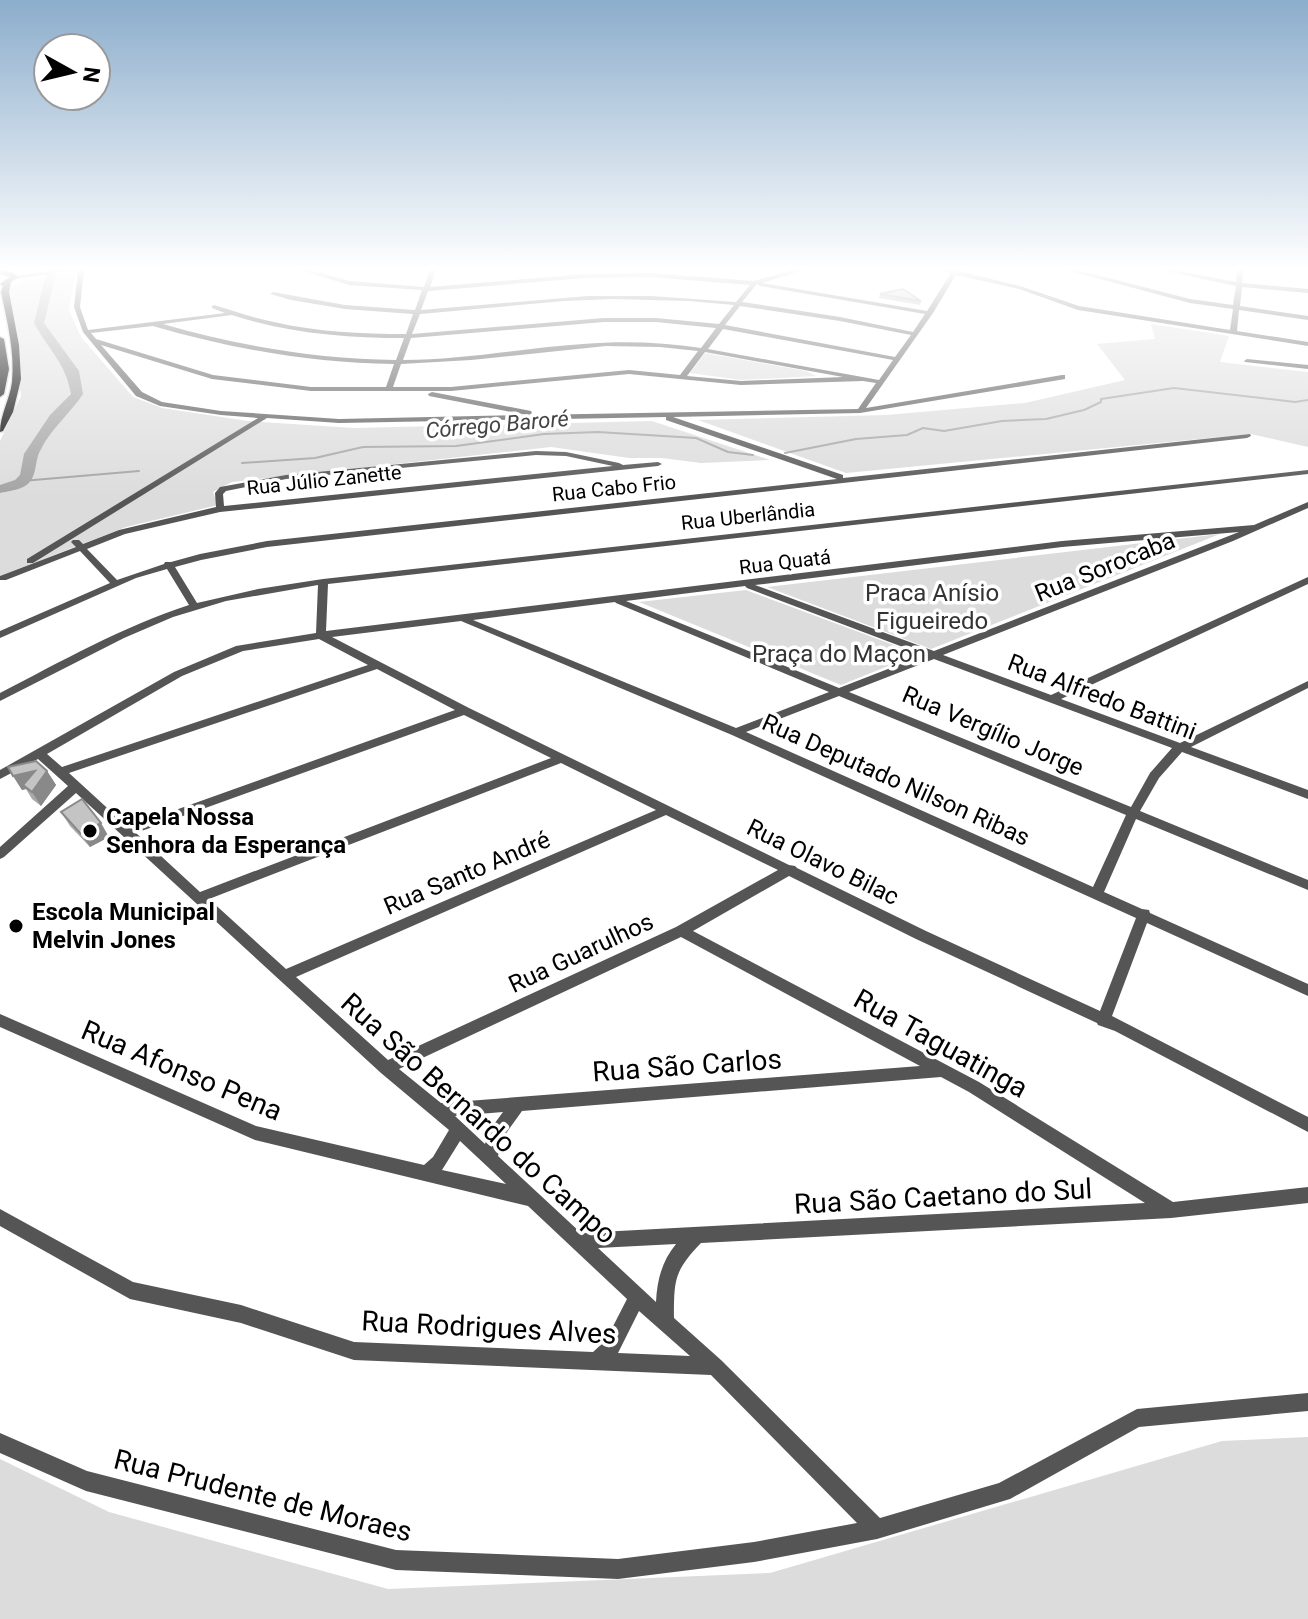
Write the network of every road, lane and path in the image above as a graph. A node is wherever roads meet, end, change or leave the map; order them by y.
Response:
1 (1, 346) edge
2 (13, 346) edge
3 (97, 346) edge
4 (118, 346) edge
5 (231, 346) edge
6 (405, 346) edge
7 (584, 346) edge
8 (658, 346) edge
9 (706, 346) edge
10 (825, 346) edge
11 (906, 346) edge
12 (703, 350) junction
13 (897, 359) junction
14 (1247, 361) dead end
15 (398, 362) junction
16 (1308, 367) edge
17 (822, 371) junction
18 (684, 375) junction
19 (1062, 377) dead end
20 (863, 379) junction
21 (818, 381) junction
22 (880, 382) junction
23 (388, 390) junction
24 (449, 393) junction
25 (0, 394) edge
26 (499, 407) junction
27 (860, 411) junction
28 (662, 415) junction
29 (683, 415) junction
30 (263, 417) junction
31 (551, 417) junction
32 (493, 419) junction
33 (690, 426) junction
34 (1, 427) edge
35 (1247, 436) dead end
36 (658, 464) dead end
37 (621, 467) junction
38 (1308, 472) edge
39 (847, 479) junction
40 (1308, 505) edge
41 (220, 509) junction
42 (99, 516) junction
43 (1254, 528) junction
44 (1221, 529) junction
45 (122, 532) junction
46 (70, 534) junction
47 (1230, 539) junction
48 (80, 547) junction
49 (168, 564) junction
50 (2, 579) edge
51 (1308, 580) edge
52 (323, 582) junction
53 (115, 583) junction
54 (747, 585) junction
55 (616, 600) junction
56 (194, 606) junction
57 (463, 620) junction
58 (0, 635) edge
59 (321, 635) junction
60 (934, 655) junction
61 (375, 666) junction
62 (1308, 684) edge
63 (843, 692) junction
64 (0, 697) edge
65 (1051, 699) junction
66 (465, 711) junction
67 (736, 732) junction
68 (1179, 748) junction
69 (39, 753) junction
70 (562, 758) junction
71 (60, 772) junction
72 (0, 775) edge
73 (1308, 782) edge
74 (76, 786) junction
75 (1294, 790) junction
76 (1308, 795) edge
77 (667, 810) junction
78 (1134, 814) junction
79 (126, 832) junction
80 (0, 854) edge
81 (791, 869) junction
82 (1308, 885) edge
83 (1097, 893) junction
84 (198, 898) junction
85 (1144, 914) junction
86 (681, 931) junction
87 (284, 976) junction
88 (1308, 990) edge
89 (0, 1020) edge
90 (1103, 1021) junction
91 (386, 1068) junction
92 (940, 1071) junction
93 (518, 1104) junction
94 (438, 1110) junction
95 (1308, 1125) edge
96 (458, 1129) junction
97 (490, 1158) junction
98 (426, 1174) junction
99 (1308, 1195) edge
100 (535, 1199) junction
101 (1171, 1210) junction
102 (0, 1217) edge
103 (697, 1235) junction
104 (580, 1241) junction
105 (637, 1297) junction
106 (665, 1322) junction
107 (597, 1361) junction
108 (715, 1366) junction
109 (1308, 1402) edge
110 (0, 1443) edge
111 (877, 1529) junction

1 - 25 main road
2 - 34 main road
3 - 30 street
4 - 23 street
5 - 15 street
6 - 15 street
7 - 15 street
8 - 12 street
9 - 12 street
10 - 13 street
11 - 13 street
12 - 17 street
12 - 18 street
13 - 22 street
14 - 16 street
15 - 23 street
17 - 20 street
17 - 21 street
18 - 21 street
18 - 24 street
19 - 27 street
20 - 21 street
20 - 22 street
22 - 27 street
23 - 24 street
24 - 26 street
26 - 31 street
26 - 32 street
27 - 29 street
28 - 29 street
28 - 31 street
28 - 33 street
29 - 33 street
30 - 32 street
30 - 42 street
31 - 32 street
33 - 39 street
35 - 39 street, Rua Cabo Frio
36 - 37 street, Rua Júlio Zanette
37 - 41 street, Rua Júlio Zanette
37 - 41 street
38 - 52 street, Rua Uberlândia
39 - 49 street, Rua Cabo Frio
40 - 43 street, Rua Sorocaba
41 - 45 street, Rua Júlio Zanette
42 - 45 street
42 - 46 street
43 - 44 street, Rua Quatá
43 - 47 street, Rua Sorocaba
44 - 47 street
44 - 54 street, Rua Quatá
45 - 48 street, Rua Júlio Zanette
46 - 48 street
46 - 50 street
47 - 60 street, Rua Sorocaba
48 - 50 street, Rua Júlio Zanette
48 - 53 street
49 - 53 street, Rua Cabo Frio
49 - 56 street
51 - 65 street
52 - 56 street, Rua Uberlândia
52 - 59 street
53 - 58 street, Rua Cabo Frio
54 - 55 street, Rua Quatá
54 - 60 street, Rua Alfredo Battini
55 - 57 street, Rua Quatá
55 - 63 street, Rua Vergílio Jorge
56 - 64 street, Rua Uberlândia
57 - 59 street, Rua Quatá
57 - 67 street, Rua Deputado Nilson Ribas
59 - 61 street, Rua Olavo Bilac
59 - 69 street, Rua Quatá
60 - 63 street, Rua Sorocaba
60 - 65 street, Rua Alfredo Battini
61 - 66 street, Rua Olavo Bilac
61 - 71 street
62 - 68 street
63 - 67 street, Rua Sorocaba
63 - 78 street, Rua Vergílio Jorge
65 - 68 street, Rua Alfredo Battini
66 - 70 street, Rua Olavo Bilac
66 - 79 street
67 - 83 street, Rua Deputado Nilson Ribas
68 - 75 street, Rua Alfredo Battini
68 - 78 street
69 - 71 street, Rua São Bernardo do Campo
69 - 72 street, Rua Quatá
70 - 77 street, Rua Olavo Bilac
70 - 84 street
71 - 74 street, Rua São Bernardo do Campo
73 - 75 street
74 - 79 street, Rua São Bernardo do Campo
74 - 80 street
75 - 76 street, Rua Alfredo Battini
77 - 81 street, Rua Olavo Bilac
77 - 87 street, Rua Santo André
78 - 82 street, Rua Vergílio Jorge
78 - 83 street
79 - 84 street, Rua São Bernardo do Campo
81 - 86 street, Rua Guarulhos
81 - 90 street, Rua Olavo Bilac
83 - 85 street, Rua Deputado Nilson Ribas
84 - 87 street, Rua São Bernardo do Campo
85 - 88 street, Rua Deputado Nilson Ribas
85 - 90 street
86 - 91 street, Rua Guarulhos
86 - 92 street, Rua Taguatinga
87 - 91 street, Rua São Bernardo do Campo
89 - 98 street, Rua Afonso Pena
90 - 95 street, Rua Olavo Bilac
91 - 94 street, Rua São Bernardo do Campo
92 - 93 street, Rua São Carlos
92 - 101 street, Rua Taguatinga
93 - 94 street, Rua São Carlos
93 - 97 street
94 - 96 street, Rua São Bernardo do Campo
96 - 97 street, Rua São Bernardo do Campo
96 - 98 street
97 - 100 street, Rua São Bernardo do Campo
98 - 100 street, Rua Afonso Pena
99 - 101 street, Rua São Caetano do Sul
100 - 104 street, Rua São Bernardo do Campo
101 - 103 street, Rua São Caetano do Sul
102 - 107 street, Rua Rodrigues Alves
103 - 104 street, Rua São Caetano do Sul
103 - 106 street
104 - 105 street, Rua São Bernardo do Campo
105 - 106 street, Rua São Bernardo do Campo
105 - 107 street
106 - 108 street, Rua São Bernardo do Campo
107 - 108 street, Rua Rodrigues Alves
108 - 111 street, Rua São Bernardo do Campo
109 - 111 street, Rua Prudente de Moraes
110 - 111 street, Rua Prudente de Moraes

